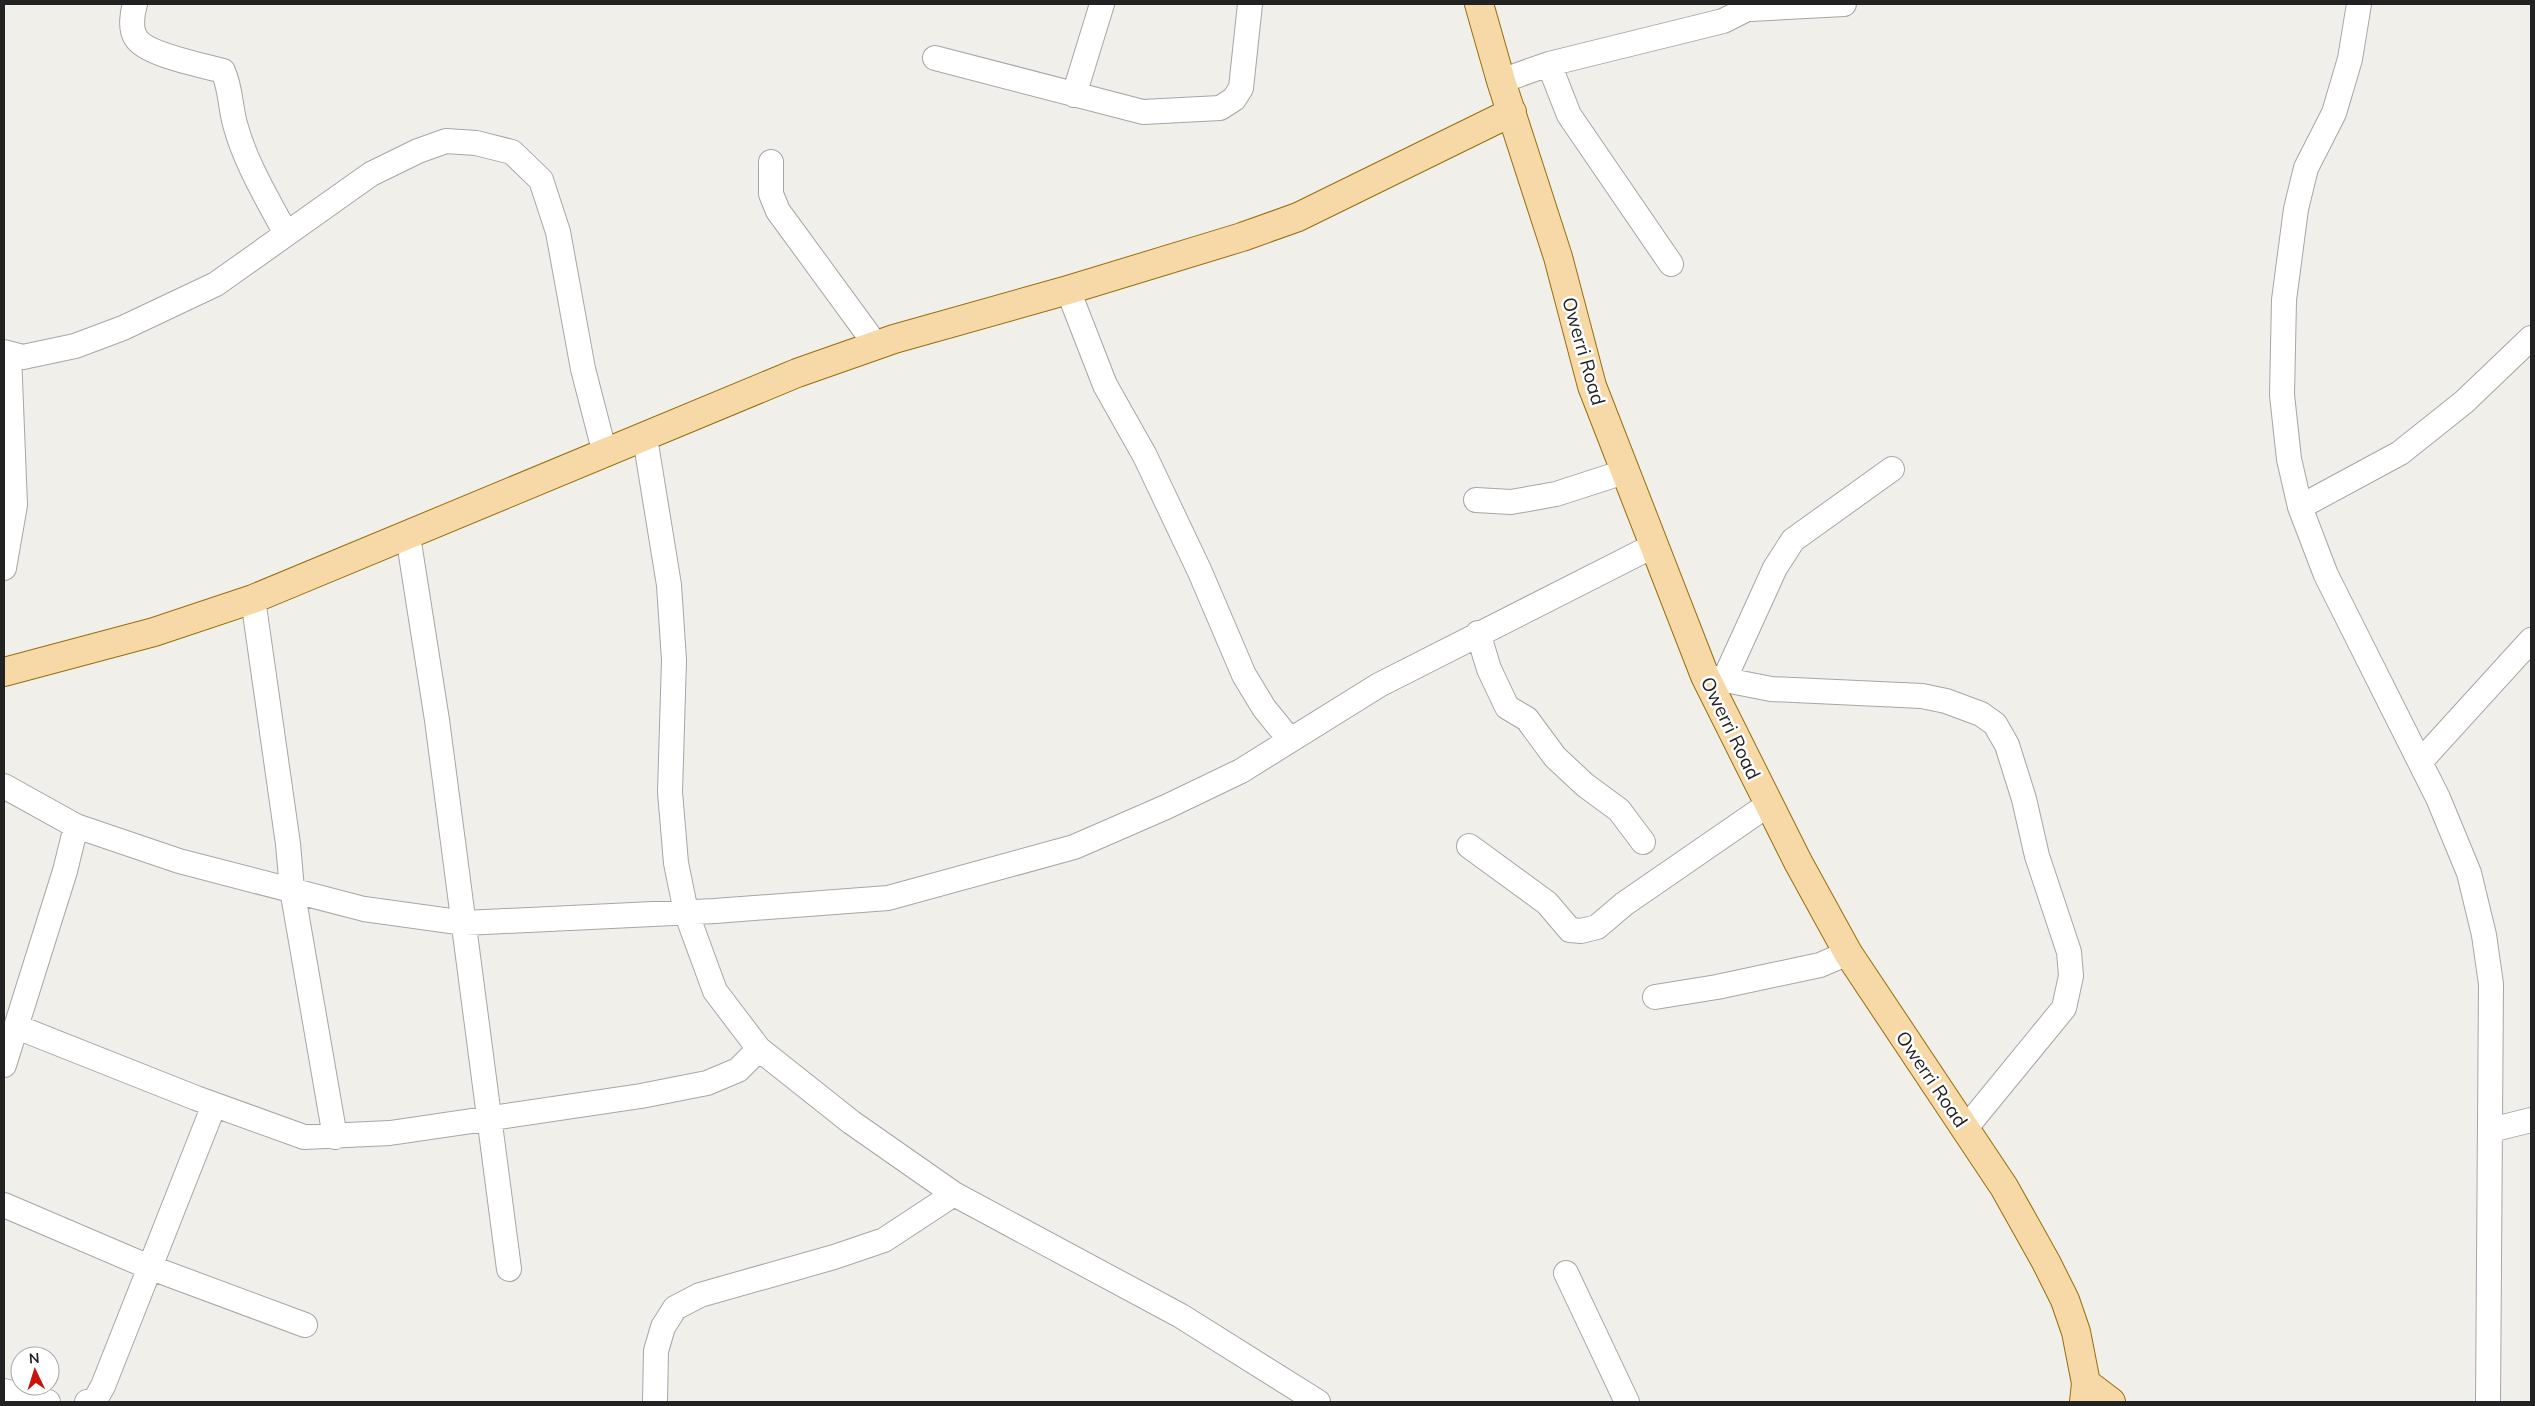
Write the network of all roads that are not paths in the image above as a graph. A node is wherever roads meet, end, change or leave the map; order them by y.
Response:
1 (135, 4) edge
2 (1102, 4) edge
3 (1250, 4) edge
4 (1479, 4) edge
5 (1844, 4) edge
6 (2359, 4) edge
7 (1754, 6) edge
8 (935, 58) dead end
9 (1549, 64) junction
10 (1501, 81) junction
11 (1074, 95) junction
12 (1512, 112) junction
13 (771, 162) dead end
14 (286, 232) junction
15 (1671, 264) dead end
16 (1068, 290) junction
17 (2531, 338) edge
18 (876, 345) junction
19 (6, 354) edge
20 (644, 438) junction
21 (605, 454) junction
22 (1892, 469) dead end
23 (1624, 472) junction
24 (1476, 500) dead end
25 (2300, 507) junction
26 (408, 536) junction
27 (1653, 546) junction
28 (4, 568) edge
29 (253, 599) junction
30 (1478, 633) junction
31 (2531, 640) edge
32 (4, 672) edge
33 (1715, 678) junction
34 (1290, 740) junction
35 (2420, 762) junction
36 (4, 786) edge
37 (1768, 804) junction
38 (76, 826) junction
39 (1643, 842) dead end
40 (1469, 846) dead end
41 (292, 889) junction
42 (686, 912) junction
43 (465, 923) junction
44 (1848, 953) junction
45 (1655, 997) dead end
46 (17, 1027) junction
47 (759, 1049) junction
48 (4, 1065) edge
49 (214, 1105) junction
50 (489, 1119) junction
51 (2531, 1120) edge
52 (1964, 1128) junction
53 (2491, 1130) junction
54 (335, 1137) junction
55 (954, 1194) junction
56 (4, 1205) edge
57 (149, 1267) junction
58 (509, 1269) dead end
59 (1566, 1274) dead end
60 (305, 1325) dead end
61 (4, 1391) edge
62 (2085, 1392) edge
63 (48, 1402) edge
64 (87, 1402) edge
65 (654, 1402) edge
66 (1318, 1402) edge
67 (1628, 1402) edge
68 (2111, 1402) edge
69 (2488, 1402) edge

1 - 14 street
2 - 11 street
3 - 11 street
4 - 10 main road, Owerri Road
5 - 7 street
6 - 25 street
7 - 9 street
8 - 11 street
9 - 10 street
9 - 15 street
10 - 12 main road, Owerri Road
12 - 16 main road
12 - 23 main road, Owerri Road
13 - 18 street
14 - 19 street
14 - 21 street
16 - 18 main road
16 - 34 street
17 - 25 street
18 - 20 main road
19 - 28 street
20 - 21 main road
20 - 42 street
21 - 26 main road
22 - 33 street
23 - 24 street
23 - 27 main road, Owerri Road
25 - 35 street
26 - 29 main road
26 - 43 street
27 - 30 street
27 - 33 main road, Owerri Road
29 - 32 main road
29 - 41 street
30 - 34 street
30 - 39 street
31 - 35 street
33 - 37 main road, Owerri Road
33 - 52 street
34 - 42 street
35 - 53 street
36 - 38 street
37 - 40 street
37 - 44 main road, Owerri Road
38 - 41 street
38 - 46 street
41 - 43 street
41 - 54 street
42 - 43 street
42 - 47 street
43 - 50 street
44 - 45 street
44 - 52 main road, Owerri Road
46 - 48 street
46 - 49 street
47 - 50 street
47 - 55 street
49 - 54 street
49 - 57 street
50 - 54 street
50 - 58 street
51 - 53 street
52 - 62 main road, Owerri Road
53 - 69 street
55 - 65 street
55 - 66 street
56 - 57 street
57 - 60 street
57 - 64 street
59 - 67 street
61 - 63 street
62 - 68 main road

